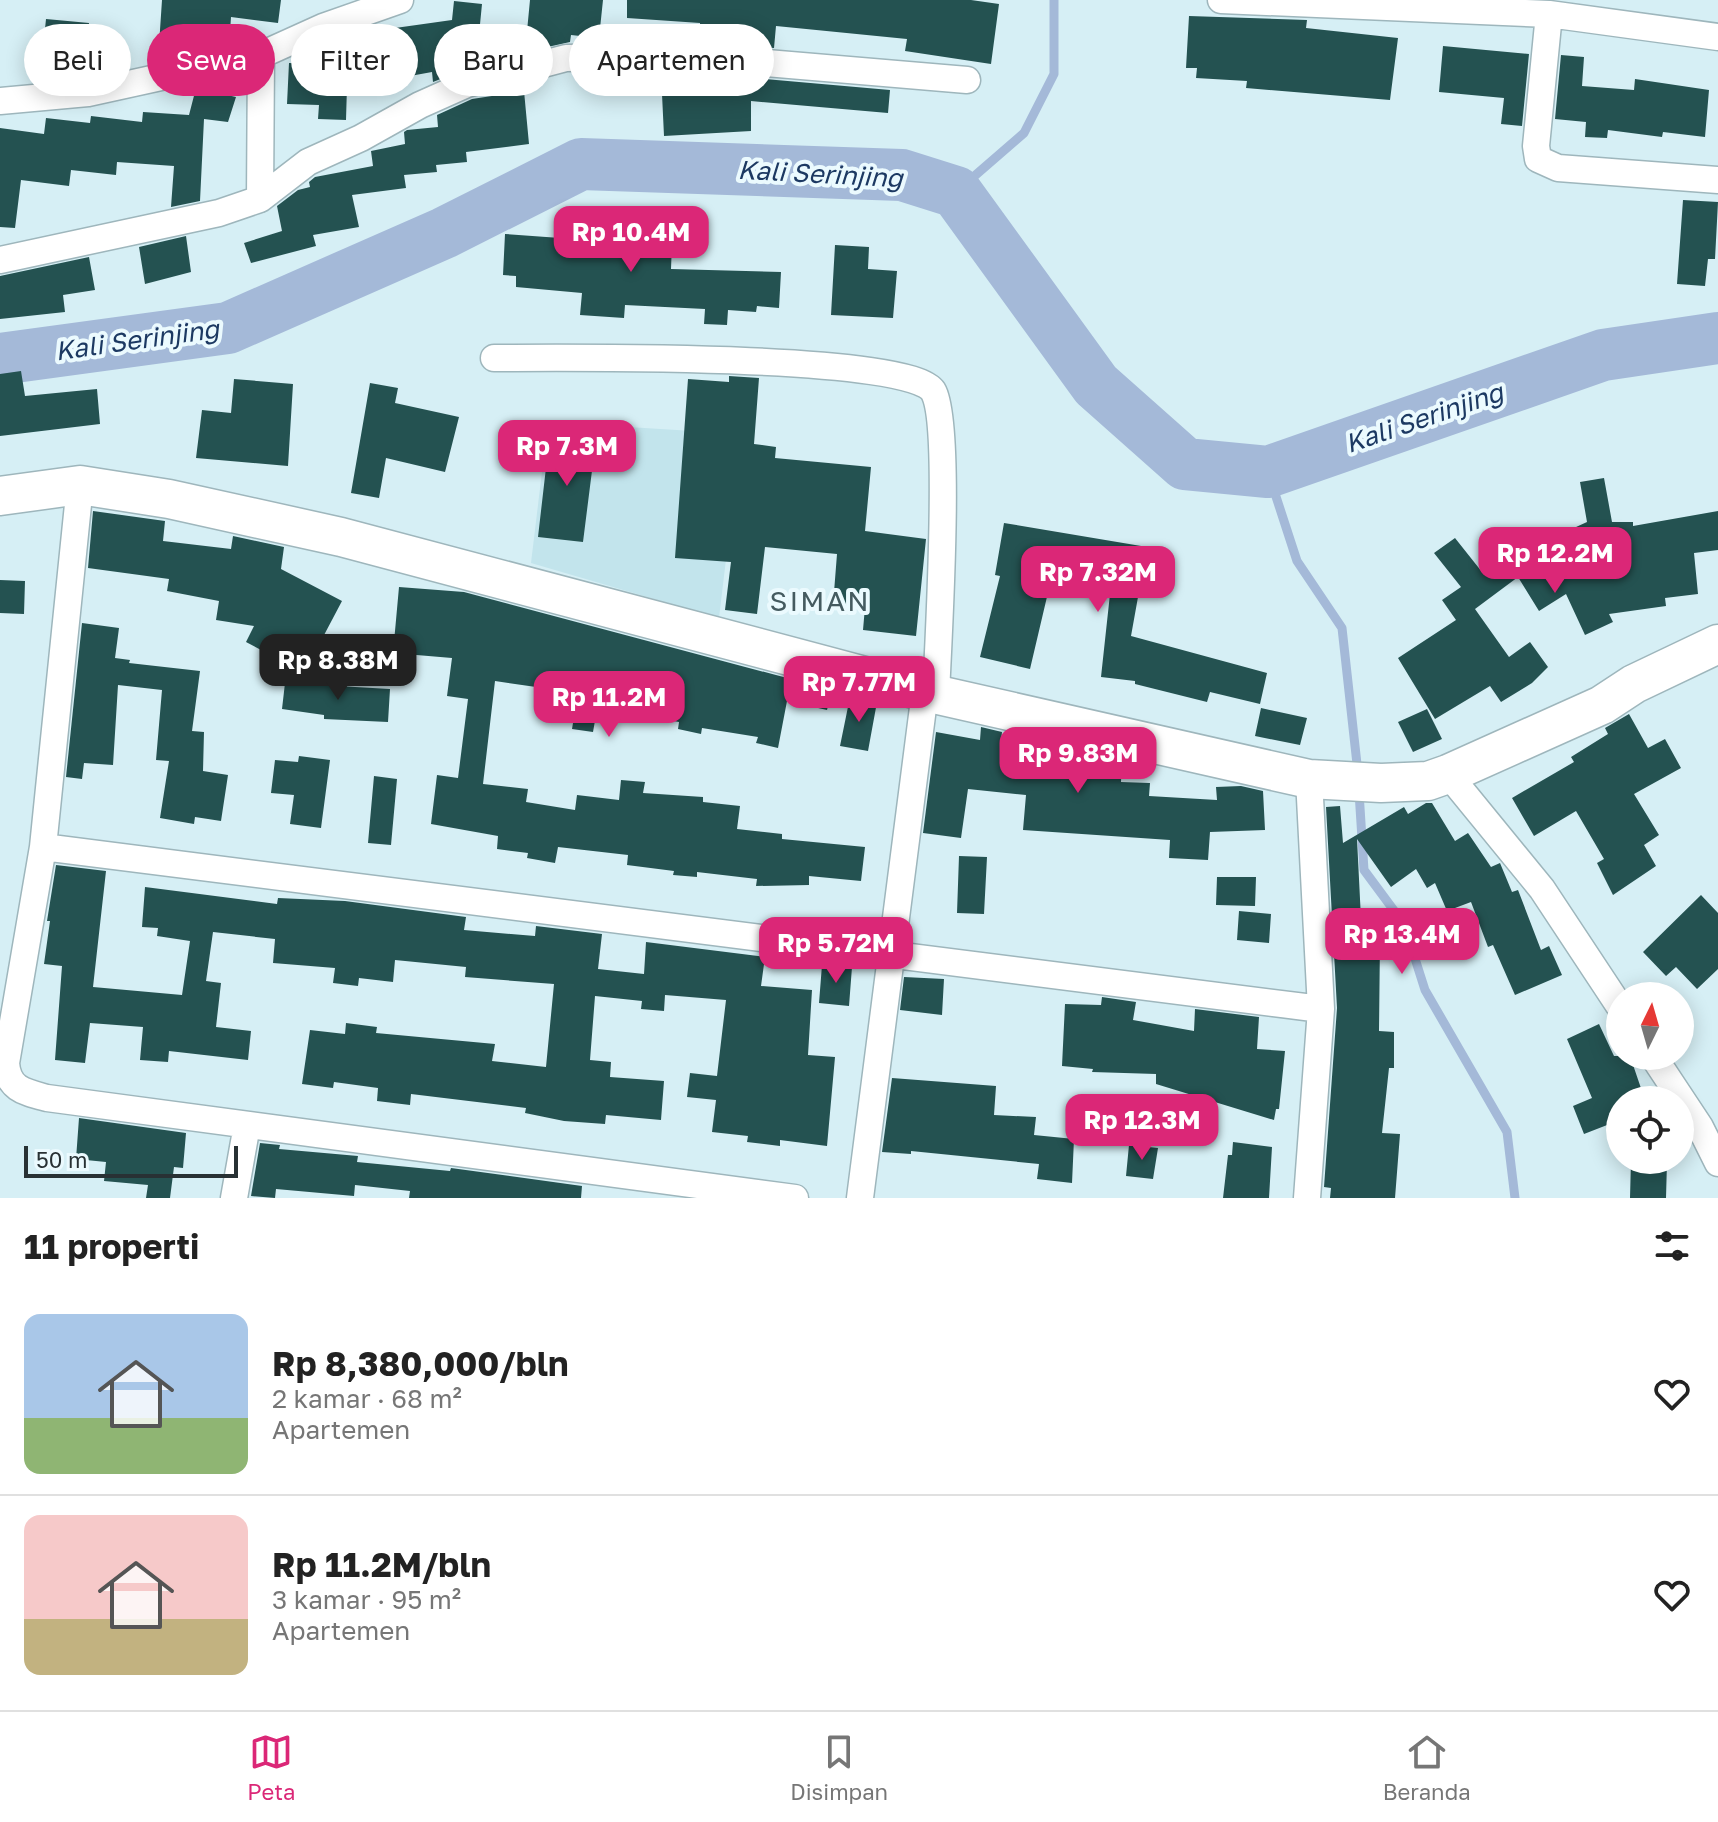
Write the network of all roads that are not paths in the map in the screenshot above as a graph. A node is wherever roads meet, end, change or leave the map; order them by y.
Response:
1 (400, 0) edge
2 (1221, 0) edge
3 (1549, 14) junction
4 (1718, 37) edge
5 (275, 49) edge
6 (147, 80) edge
7 (967, 80) dead end
8 (261, 96) edge
9 (0, 101) edge
10 (1718, 180) edge
11 (260, 199) junction
12 (0, 260) edge
13 (494, 358) dead end
14 (80, 485) junction
15 (0, 496) edge
16 (1718, 644) edge
17 (931, 693) junction
18 (1448, 774) junction
19 (1320, 780) junction
20 (43, 847) junction
21 (891, 953) junction
22 (1606, 986) edge
23 (1321, 1009) junction
24 (1662, 1070) edge
25 (247, 1125) junction
26 (1718, 1163) edge
27 (234, 1198) edge
28 (795, 1198) edge
29 (860, 1198) edge
30 (1307, 1198) edge

1 - 5 street
2 - 3 street
3 - 4 street
3 - 10 street
6 - 9 street
7 - 11 street
8 - 11 street
11 - 12 street
13 - 17 street
14 - 15 main road
14 - 17 main road
14 - 20 street
16 - 18 main road
17 - 19 main road
17 - 21 street
18 - 19 main road
18 - 22 street
19 - 23 street
20 - 21 street
20 - 25 street
21 - 23 street
21 - 29 street
23 - 30 street
24 - 26 street
25 - 27 street
25 - 28 street

